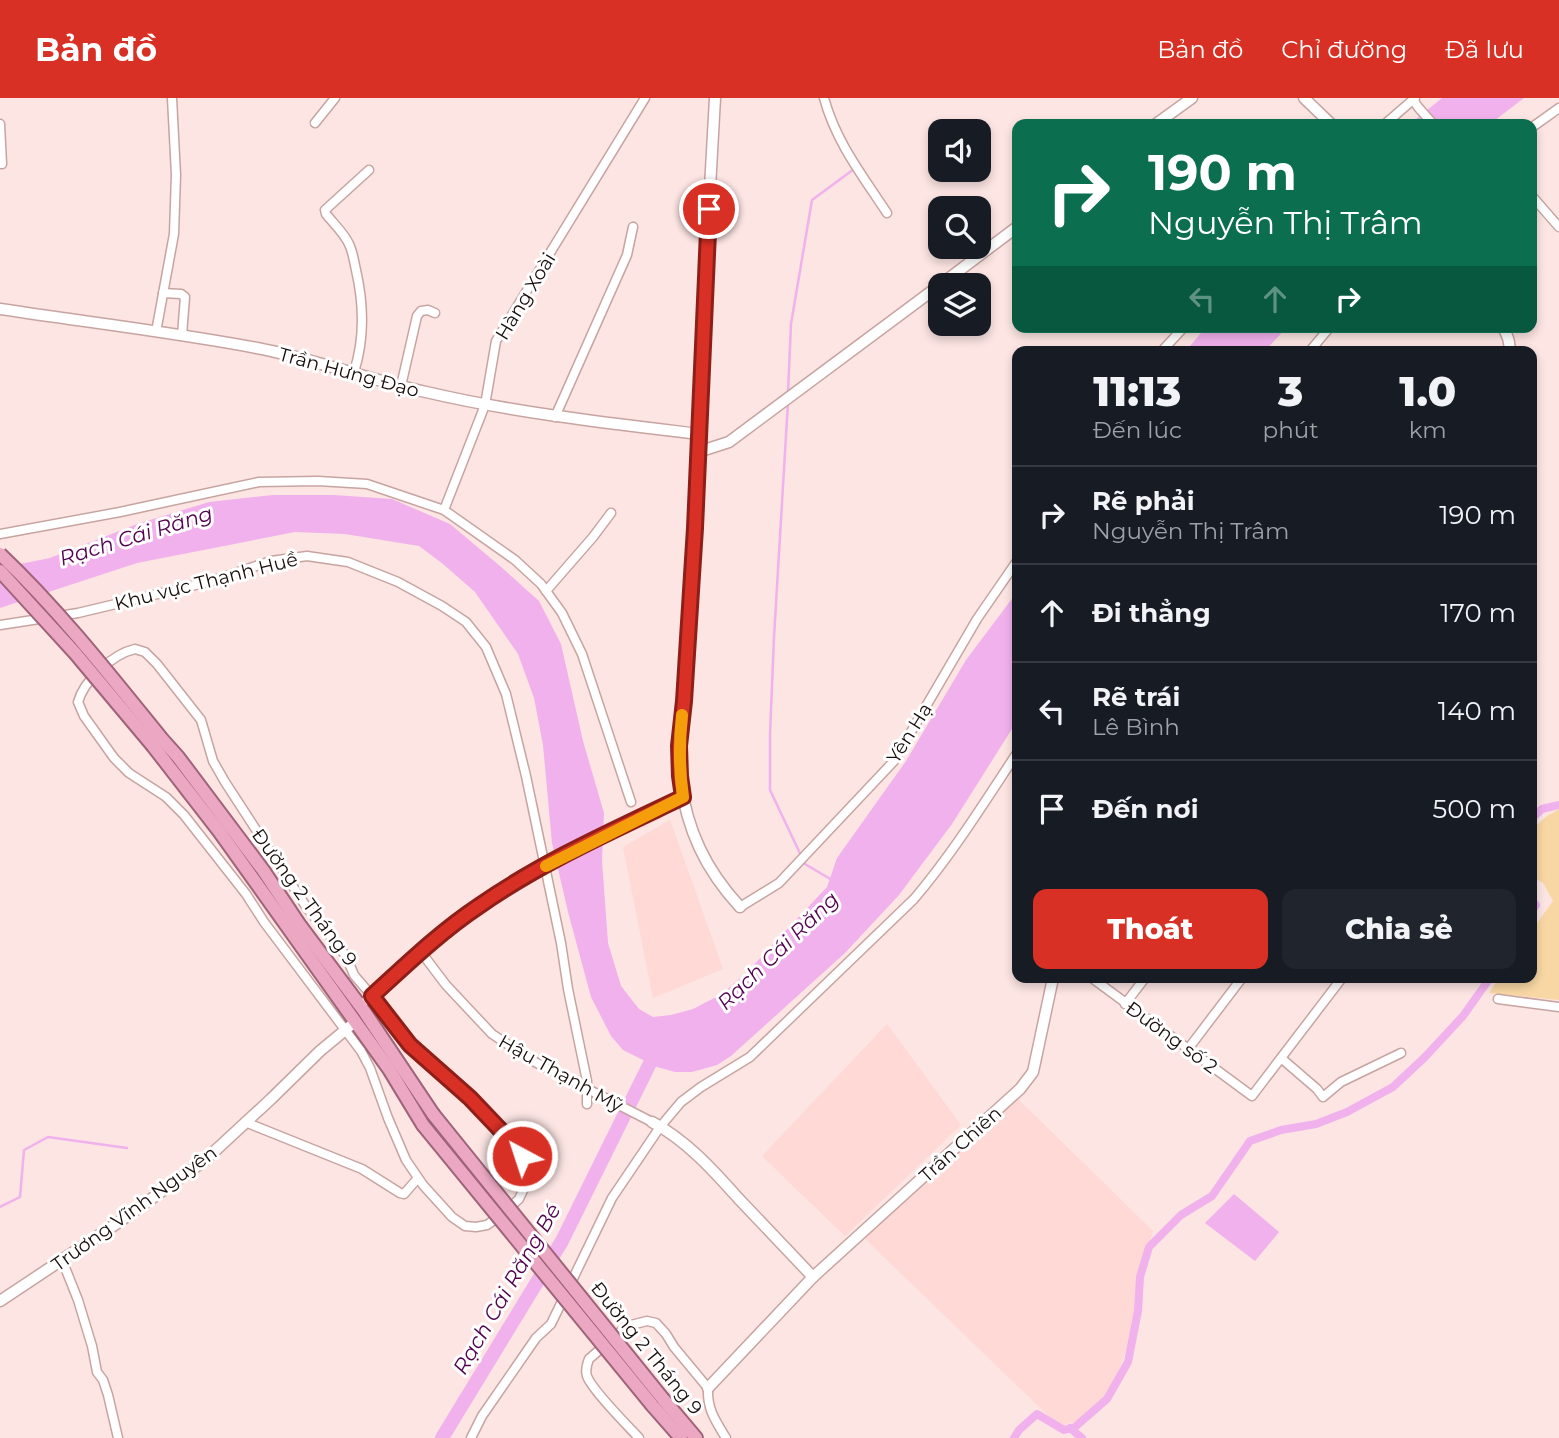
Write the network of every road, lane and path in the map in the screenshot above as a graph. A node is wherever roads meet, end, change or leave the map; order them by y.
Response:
1 (172, 98) edge
2 (335, 98) edge
3 (645, 98) edge
4 (715, 98) edge
5 (824, 98) edge
6 (1192, 98) edge
7 (1304, 98) edge
8 (1416, 102) edge
9 (1559, 108) edge
10 (1163, 119) edge
11 (1326, 119) edge
12 (1392, 119) edge
13 (1429, 119) edge
14 (316, 123) dead end
15 (0, 124) edge
16 (1537, 124) edge
17 (2, 164) dead end
18 (369, 170) dead end
19 (1537, 202) edge
20 (887, 213) dead end
21 (1559, 226) edge
22 (633, 227) dead end
23 (1012, 231) edge
24 (956, 273) edge
25 (163, 293) junction
26 (928, 294) edge
27 (0, 309) edge
28 (435, 313) dead end
29 (156, 332) junction
30 (1178, 333) edge
31 (182, 335) junction
32 (1167, 346) edge
33 (354, 372) junction
34 (401, 386) junction
35 (485, 405) junction
36 (555, 417) junction
37 (699, 434) junction
38 (698, 452) junction
39 (444, 510) junction
40 (611, 513) dead end
41 (0, 534) edge
42 (0, 554) edge
43 (1012, 568) edge
44 (0, 571) edge
45 (546, 591) junction
46 (0, 625) edge
47 (157, 742) junction
48 (1012, 760) edge
49 (683, 797) junction
50 (631, 802) dead end
51 (740, 906) joint
52 (421, 952) junction
53 (329, 963) junction
54 (354, 975) junction
55 (1052, 983) edge
56 (1098, 983) edge
57 (1141, 983) edge
58 (1238, 983) edge
59 (1338, 983) edge
60 (372, 996) junction
61 (1498, 999) dead end
62 (1125, 1004) junction
63 (360, 1006) junction
64 (1559, 1007) edge
65 (355, 1022) junction
66 (344, 1031) junction
67 (1188, 1049) junction
68 (360, 1051) junction
69 (1401, 1053) dead end
70 (378, 1054) junction
71 (1281, 1058) junction
72 (591, 1088) junction
73 (587, 1104) dead end
74 (246, 1122) junction
75 (656, 1125) junction
76 (418, 1178) junction
77 (62, 1260) junction
78 (813, 1277) junction
79 (0, 1301) edge
80 (708, 1388) junction
81 (657, 1402) junction
82 (118, 1438) edge
83 (471, 1438) edge
84 (639, 1438) edge
85 (681, 1438) edge
86 (696, 1438) edge
87 (726, 1438) edge

1 - 25 street
2 - 14 street
3 - 35 street, Hàng Xoài
4 - 37 street
5 - 20 street
6 - 10 street
7 - 11 street
8 - 12 street
8 - 13 street
9 - 16 street
15 - 17 street
18 - 33 street
19 - 21 street
22 - 36 street
23 - 24 street
25 - 29 street
25 - 31 street
26 - 38 street
27 - 29 street, Trần Hưng Đạo
28 - 34 street
29 - 31 street, Trần Hưng Đạo
30 - 32 street
31 - 33 street, Trần Hưng Đạo
33 - 34 street, Trần Hưng Đạo
34 - 35 street, Trần Hưng Đạo
35 - 36 street, Trần Hưng Đạo
35 - 39 street, Hàng Xoài
36 - 37 street, Trần Hưng Đạo
37 - 38 street
38 - 49 street
39 - 41 street
39 - 45 street
40 - 45 street
42 - 47 highway, Đường 2 Tháng 9, bridge
43 - 51 street, Yên Hạ
44 - 47 highway, Đường 2 Tháng 9, bridge
45 - 50 street
46 - 72 street, Khu vực Thạnh Huề
47 - 53 highway, Đường 2 Tháng 9
47 - 65 highway, Đường 2 Tháng 9
48 - 75 street
49 - 51 street
49 - 52 street, bridge
52 - 60 street
52 - 72 street, Hậu Thạnh Mỹ
53 - 54 street
53 - 63 highway, Đường 2 Tháng 9
54 - 60 street
54 - 66 street
55 - 78 street, Trần Chiên
56 - 62 street, Đường số 2
57 - 62 street
58 - 67 street
59 - 71 street
60 - 63 street
60 - 76 street
61 - 64 street
62 - 67 street, Đường số 2
63 - 81 highway, Đường 2 Tháng 9, bridge
65 - 66 street, Trương Vĩnh Nguyên
65 - 70 highway, Đường 2 Tháng 9
66 - 68 street
66 - 74 street, Trương Vĩnh Nguyên
67 - 71 street, Đường số 2
68 - 70 street
68 - 76 street
69 - 71 street
70 - 81 highway, Đường 2 Tháng 9, bridge
72 - 73 street, Khu vực Thạnh Huề
72 - 75 street, Hậu Thạnh Mỹ
74 - 76 street
74 - 77 street, Trương Vĩnh Nguyên
75 - 78 street
75 - 83 street
77 - 79 street, Trương Vĩnh Nguyên
77 - 82 street
78 - 80 street, Trần Chiên
80 - 84 street
80 - 87 street
81 - 85 highway, Đường 2 Tháng 9
81 - 86 highway, Đường 2 Tháng 9

